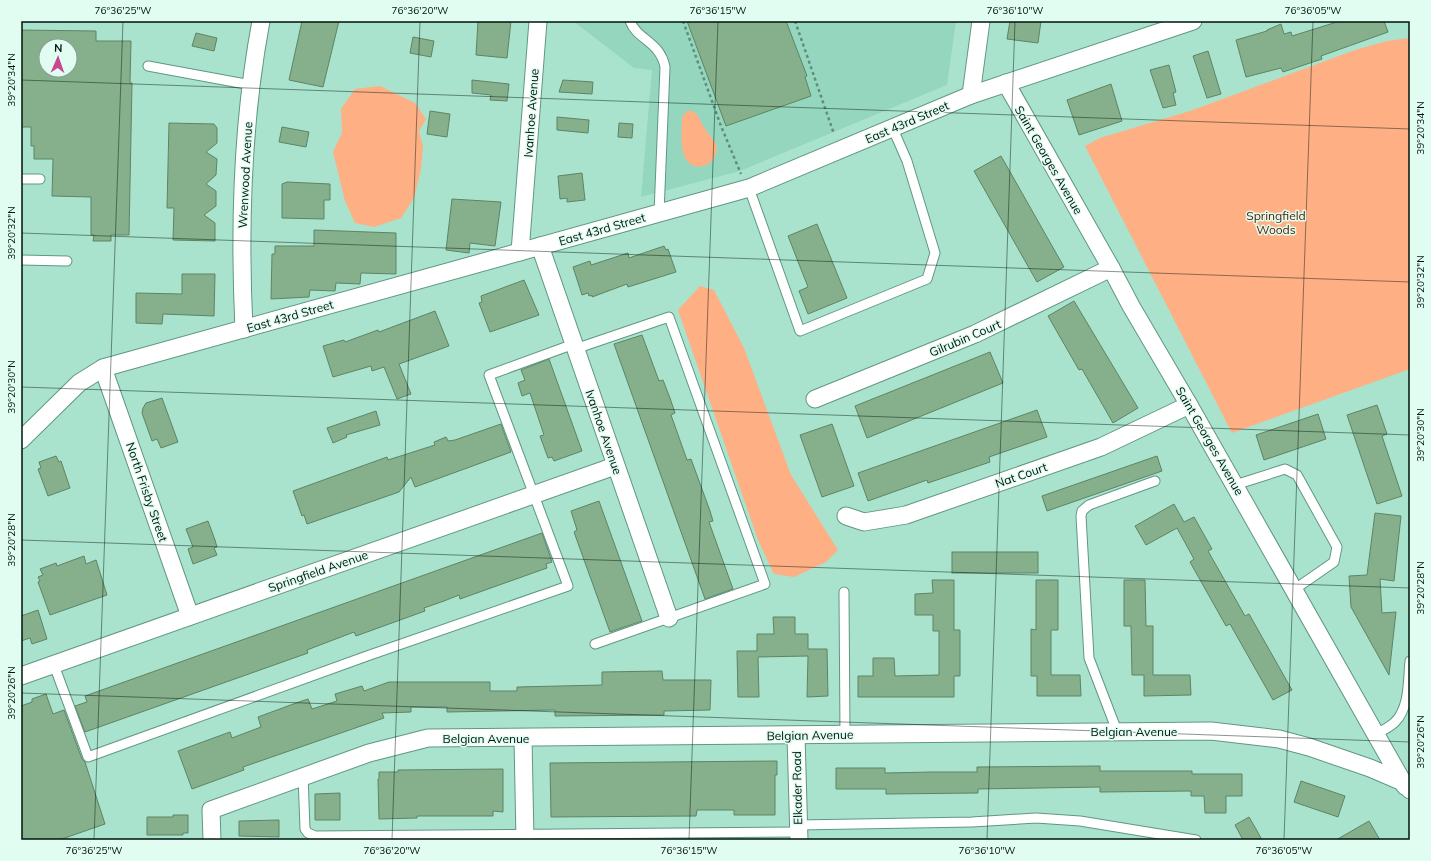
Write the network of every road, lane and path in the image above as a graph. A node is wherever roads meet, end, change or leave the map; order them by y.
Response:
1 (261, 21) edge
2 (538, 21) edge
3 (630, 21) edge
4 (683, 21) edge
5 (795, 21) edge
6 (981, 21) edge
7 (1189, 22) edge
8 (148, 66) dead end
9 (1006, 83) junction
10 (251, 85) junction
11 (971, 96) junction
12 (893, 129) junction
13 (835, 136) dead end
14 (21, 179) edge
15 (40, 179) dead end
16 (746, 183) junction
17 (659, 213) junction
18 (540, 246) junction
19 (520, 252) junction
20 (21, 260) edge
21 (67, 261) dead end
22 (1111, 268) junction
23 (244, 329) junction
24 (575, 347) junction
25 (103, 368) junction
26 (814, 399) dead end
27 (1189, 405) junction
28 (21, 440) edge
29 (615, 466) junction
30 (1155, 481) dead end
31 (1235, 485) junction
32 (534, 495) junction
33 (846, 516) dead end
34 (1295, 589) junction
35 (844, 592) dead end
36 (190, 616) junction
37 (669, 618) junction
38 (595, 644) dead end
39 (1410, 660) edge
40 (54, 664) junction
41 (21, 676) edge
42 (1116, 731) junction
43 (1377, 734) junction
44 (845, 735) junction
45 (796, 736) junction
46 (523, 738) junction
47 (303, 775) junction
48 (1407, 787) edge
49 (1410, 800) edge
50 (798, 832) edge
51 (525, 837) edge
52 (212, 840) edge
53 (1196, 840) edge

1 - 10 street, Wrenwood Avenue
2 - 19 street, Ivanhoe Avenue
3 - 17 lane
4 - 16 path
5 - 13 path
6 - 11 street
7 - 9 street, East 43rd Street
8 - 10 lane
9 - 11 street, East 43rd Street
9 - 22 street, Saint Georges Avenue
10 - 23 street, Wrenwood Avenue
11 - 12 street, East 43rd Street
12 - 16 street, East 43rd Street
12 - 16 lane
14 - 15 lane
16 - 17 street, East 43rd Street
17 - 18 street, East 43rd Street
18 - 19 street, East 43rd Street
18 - 24 street, Ivanhoe Avenue
19 - 23 street, East 43rd Street
20 - 21 lane
22 - 26 street, Gilrubin Court
22 - 27 street, Saint Georges Avenue
23 - 25 street, East 43rd Street
24 - 29 street, Ivanhoe Avenue
24 - 32 lane
24 - 37 lane
25 - 28 street, East 43rd Street
25 - 36 street, North Frisby Street
27 - 31 street, Saint Georges Avenue
27 - 33 street, Nat Court
29 - 32 street, Springfield Avenue
29 - 37 street, Ivanhoe Avenue
30 - 42 lane
31 - 34 street, Saint Georges Avenue
31 - 34 lane
32 - 36 street, Springfield Avenue
32 - 40 lane
34 - 43 street, Saint Georges Avenue
35 - 44 lane
36 - 40 street, Springfield Avenue
37 - 38 lane
39 - 43 lane
40 - 41 street, Springfield Avenue
42 - 44 street, Belgian Avenue
42 - 48 street, Belgian Avenue
43 - 48 street, Saint Georges Avenue
44 - 45 street, Belgian Avenue
45 - 46 street, Belgian Avenue
45 - 50 street, Elkader Road
46 - 47 street, Belgian Avenue
46 - 51 street
47 - 51 lane
47 - 52 street, Belgian Avenue
48 - 49 street, Saint Georges Avenue
50 - 51 lane
50 - 53 lane

